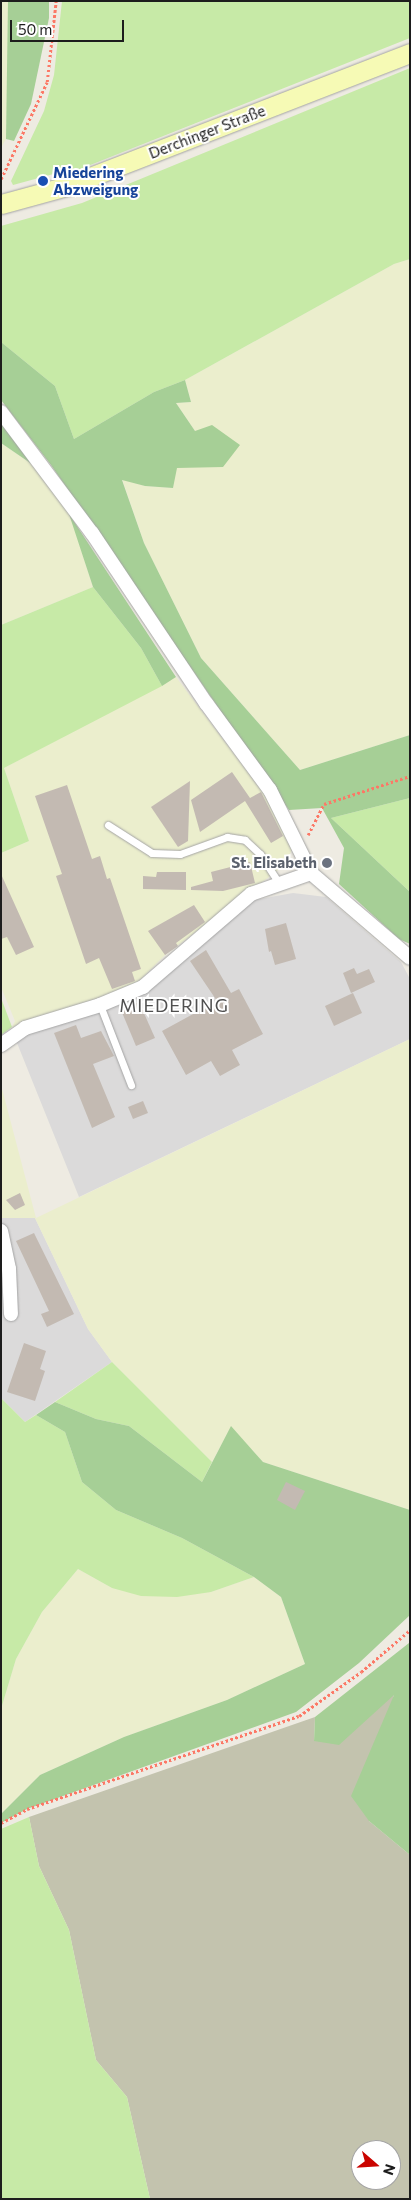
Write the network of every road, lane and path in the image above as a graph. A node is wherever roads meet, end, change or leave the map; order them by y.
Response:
1 (56, 1) edge
2 (410, 53) edge
3 (1, 179) edge
4 (1, 204) edge
5 (1, 412) edge
6 (410, 776) edge
7 (108, 825) dead end
8 (300, 850) junction
9 (311, 873) junction
10 (278, 882) junction
11 (410, 958) edge
12 (100, 1005) junction
13 (1, 1045) edge
14 (131, 1085) dead end
15 (1, 1231) edge
16 (11, 1314) dead end
17 (410, 1630) edge
18 (1, 1822) edge

1 - 3 path
2 - 4 street, Derchinger Straße
5 - 8 street
6 - 8 path
7 - 10 lane
8 - 9 street
9 - 10 street
9 - 11 street
10 - 12 street
12 - 13 street
12 - 14 lane
15 - 16 street
17 - 18 path

